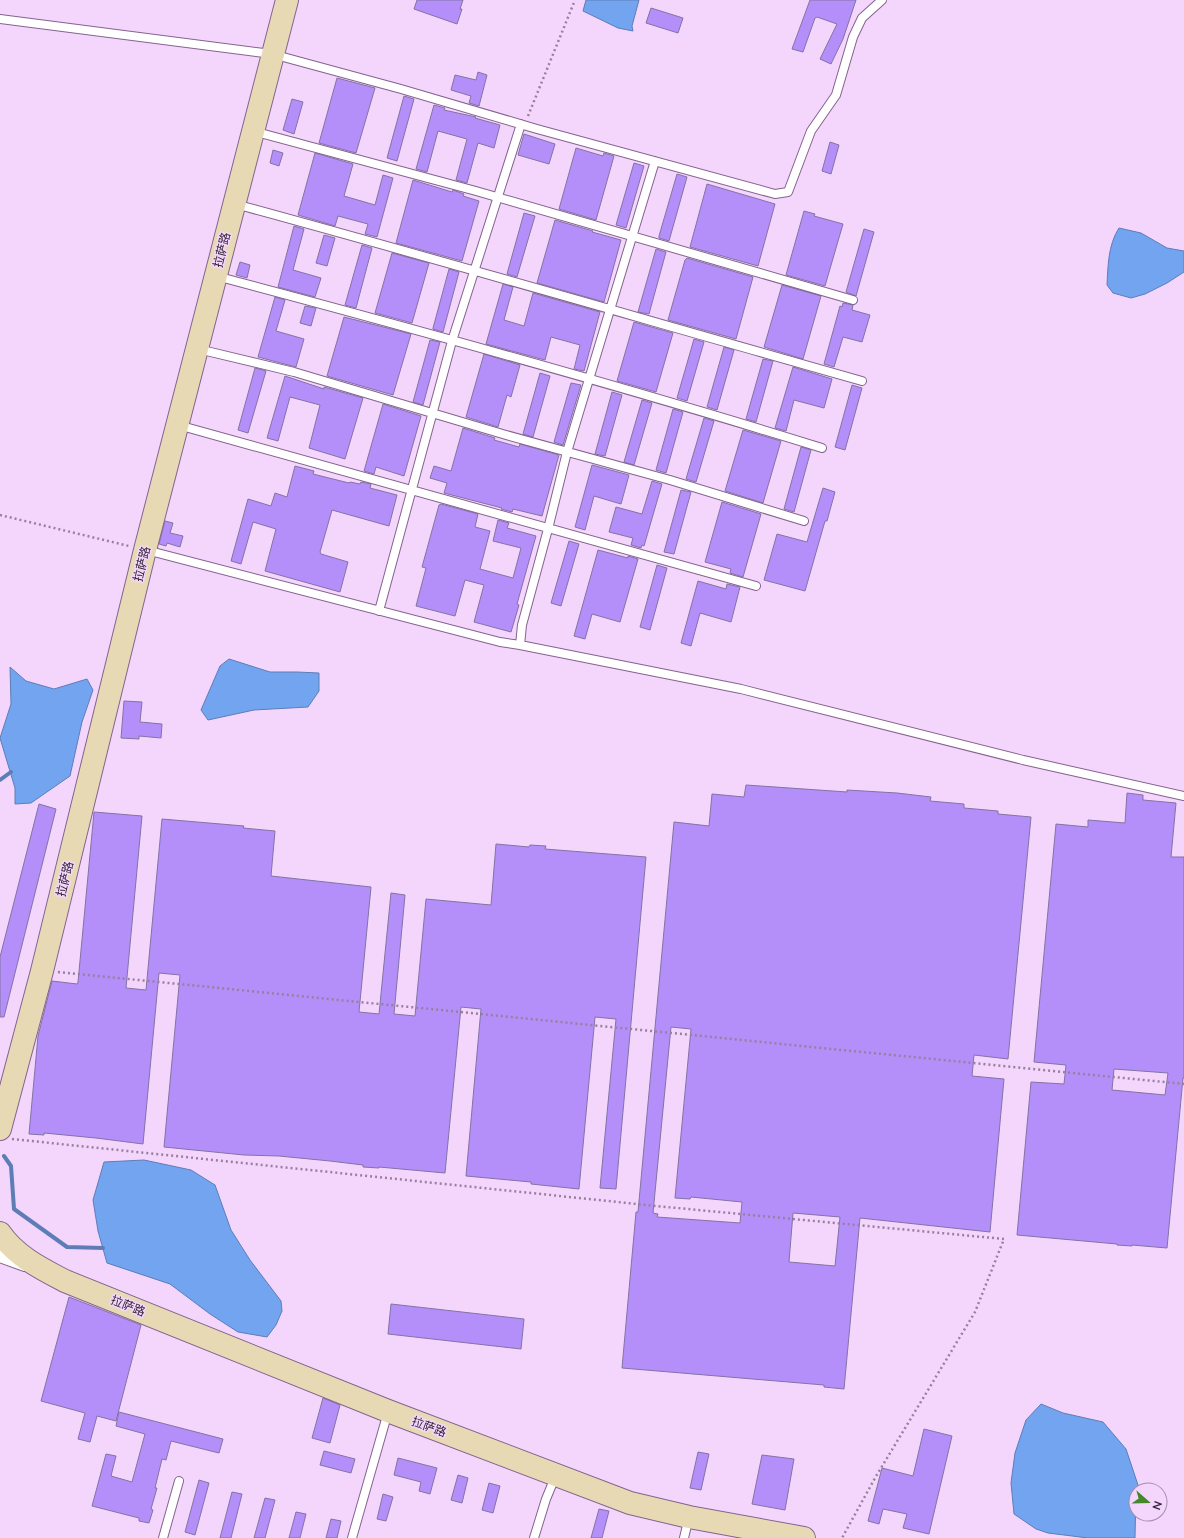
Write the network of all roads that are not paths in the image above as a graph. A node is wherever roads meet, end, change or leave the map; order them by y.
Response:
1 (287, 0) edge
2 (882, 0) edge
3 (0, 19) edge
4 (272, 54) junction
5 (522, 125) junction
6 (252, 131) junction
7 (655, 161) junction
8 (498, 198) junction
9 (234, 203) junction
10 (633, 237) junction
11 (475, 270) junction
12 (215, 276) junction
13 (853, 300) dead end
14 (609, 310) junction
15 (452, 341) junction
16 (197, 348) junction
17 (589, 380) junction
18 (862, 381) dead end
19 (433, 413) junction
20 (177, 425) junction
21 (822, 448) dead end
22 (567, 452) junction
23 (412, 491) junction
24 (804, 521) dead end
25 (548, 529) junction
26 (145, 550) junction
27 (756, 586) dead end
28 (379, 611) junction
29 (520, 645) junction
30 (1184, 796) edge
31 (3, 1134) edge
32 (0, 1233) edge
33 (0, 1254) edge
34 (65, 1280) junction
35 (388, 1411) junction
36 (556, 1474) junction
37 (179, 1481) dead end
38 (689, 1517) junction
39 (163, 1538) edge
40 (352, 1538) edge
41 (534, 1538) edge
42 (684, 1538) edge
43 (804, 1538) edge

1 - 4 street, 拉萨路
2 - 7 lane
3 - 4 lane
4 - 5 lane
4 - 6 street, 拉萨路
5 - 7 lane
5 - 8 lane
6 - 8 lane
6 - 9 street, 拉萨路
7 - 10 lane
8 - 10 lane
8 - 11 lane
9 - 11 lane
9 - 12 street, 拉萨路
10 - 13 lane
10 - 14 lane
11 - 14 lane
11 - 15 lane
12 - 15 lane
12 - 16 street, 拉萨路
14 - 17 lane
14 - 18 lane
15 - 17 lane
15 - 19 lane
16 - 19 lane
16 - 20 street, 拉萨路
17 - 21 lane
17 - 22 lane
19 - 22 lane
19 - 23 lane
20 - 23 lane
20 - 26 street, 拉萨路
22 - 24 lane
22 - 25 lane
23 - 25 lane
23 - 28 lane
25 - 27 lane
25 - 29 lane
26 - 28 lane
26 - 31 street, 拉萨路
28 - 29 lane
29 - 30 lane
32 - 34 street, 拉萨路
33 - 34 street, 拉萨路
34 - 35 street, 拉萨路
35 - 36 street, 拉萨路
35 - 40 lane
36 - 38 street, 拉萨路
36 - 41 lane
37 - 39 lane
38 - 42 lane
38 - 43 street, 拉萨路

